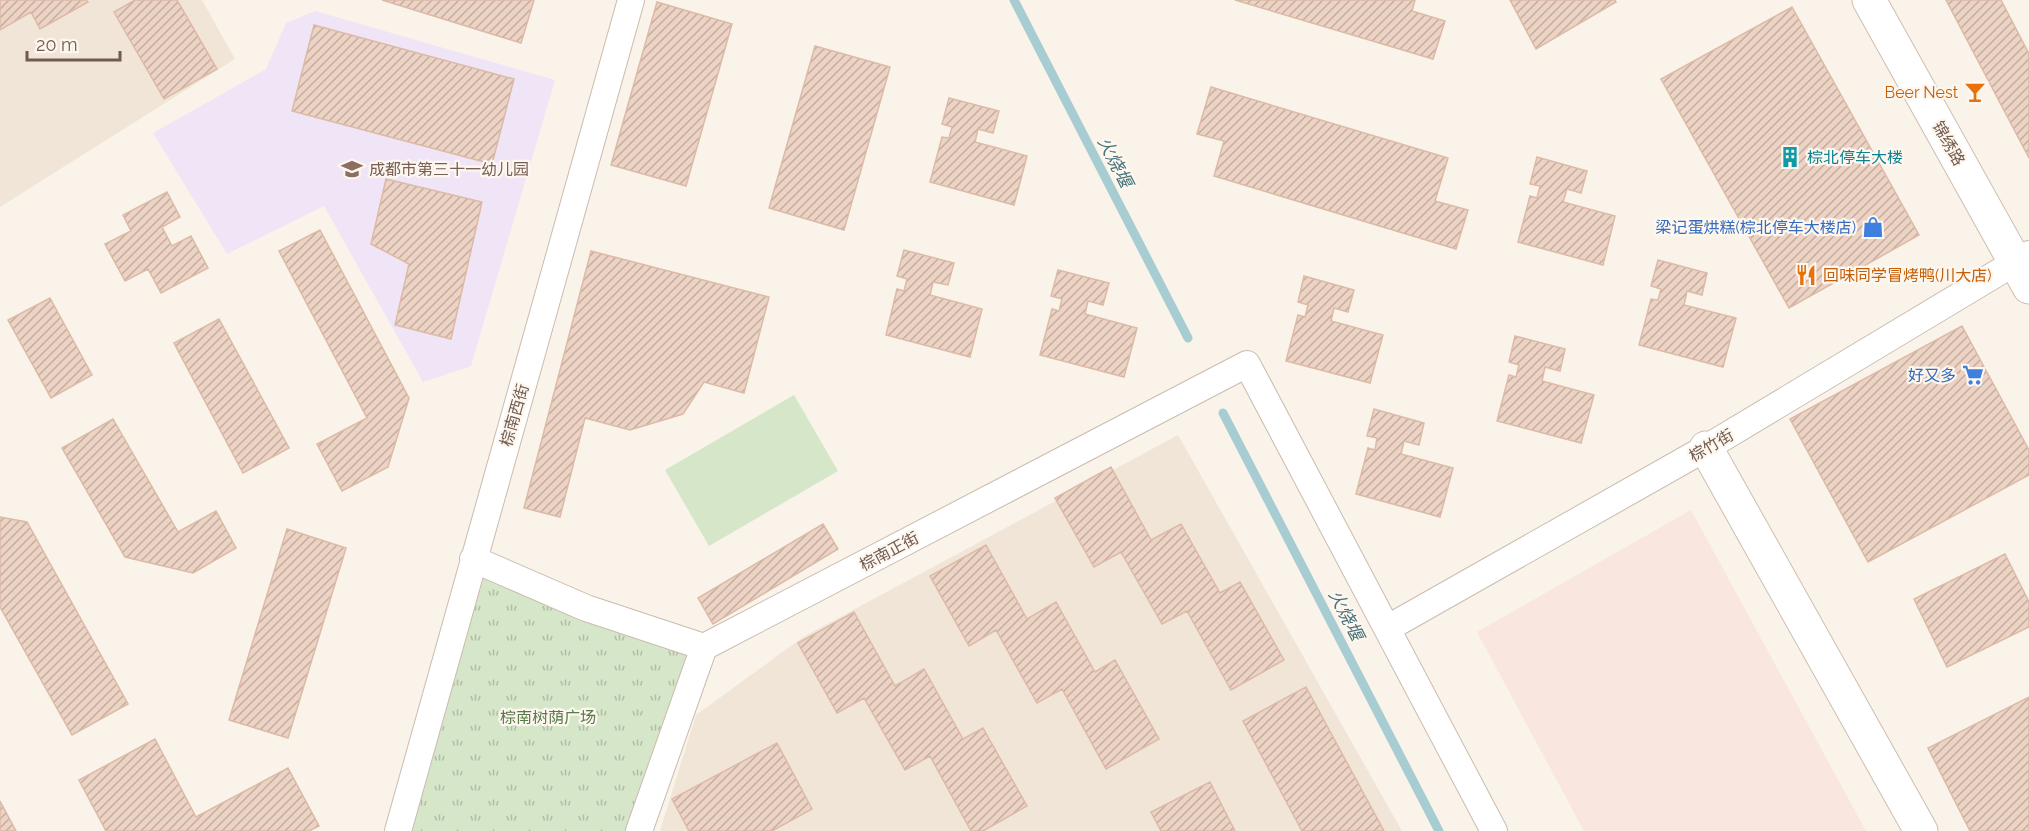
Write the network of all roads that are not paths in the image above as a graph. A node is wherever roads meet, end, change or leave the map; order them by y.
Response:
1 (631, 0) edge
2 (1869, 0) edge
3 (2024, 267) edge
4 (1706, 448) junction
5 (473, 559) junction
6 (1388, 628) junction
7 (704, 647) junction
8 (398, 831) edge
9 (639, 831) edge
10 (1494, 831) edge
11 (1921, 831) edge

1 - 5 street, 棕南西街
2 - 3 street, 锦绣路
3 - 4 street, 棕竹街
4 - 6 street, 棕竹街
4 - 11 street
5 - 7 street
5 - 8 street, 棕南西街
6 - 7 street, 棕南正街
6 - 10 street
7 - 9 street

